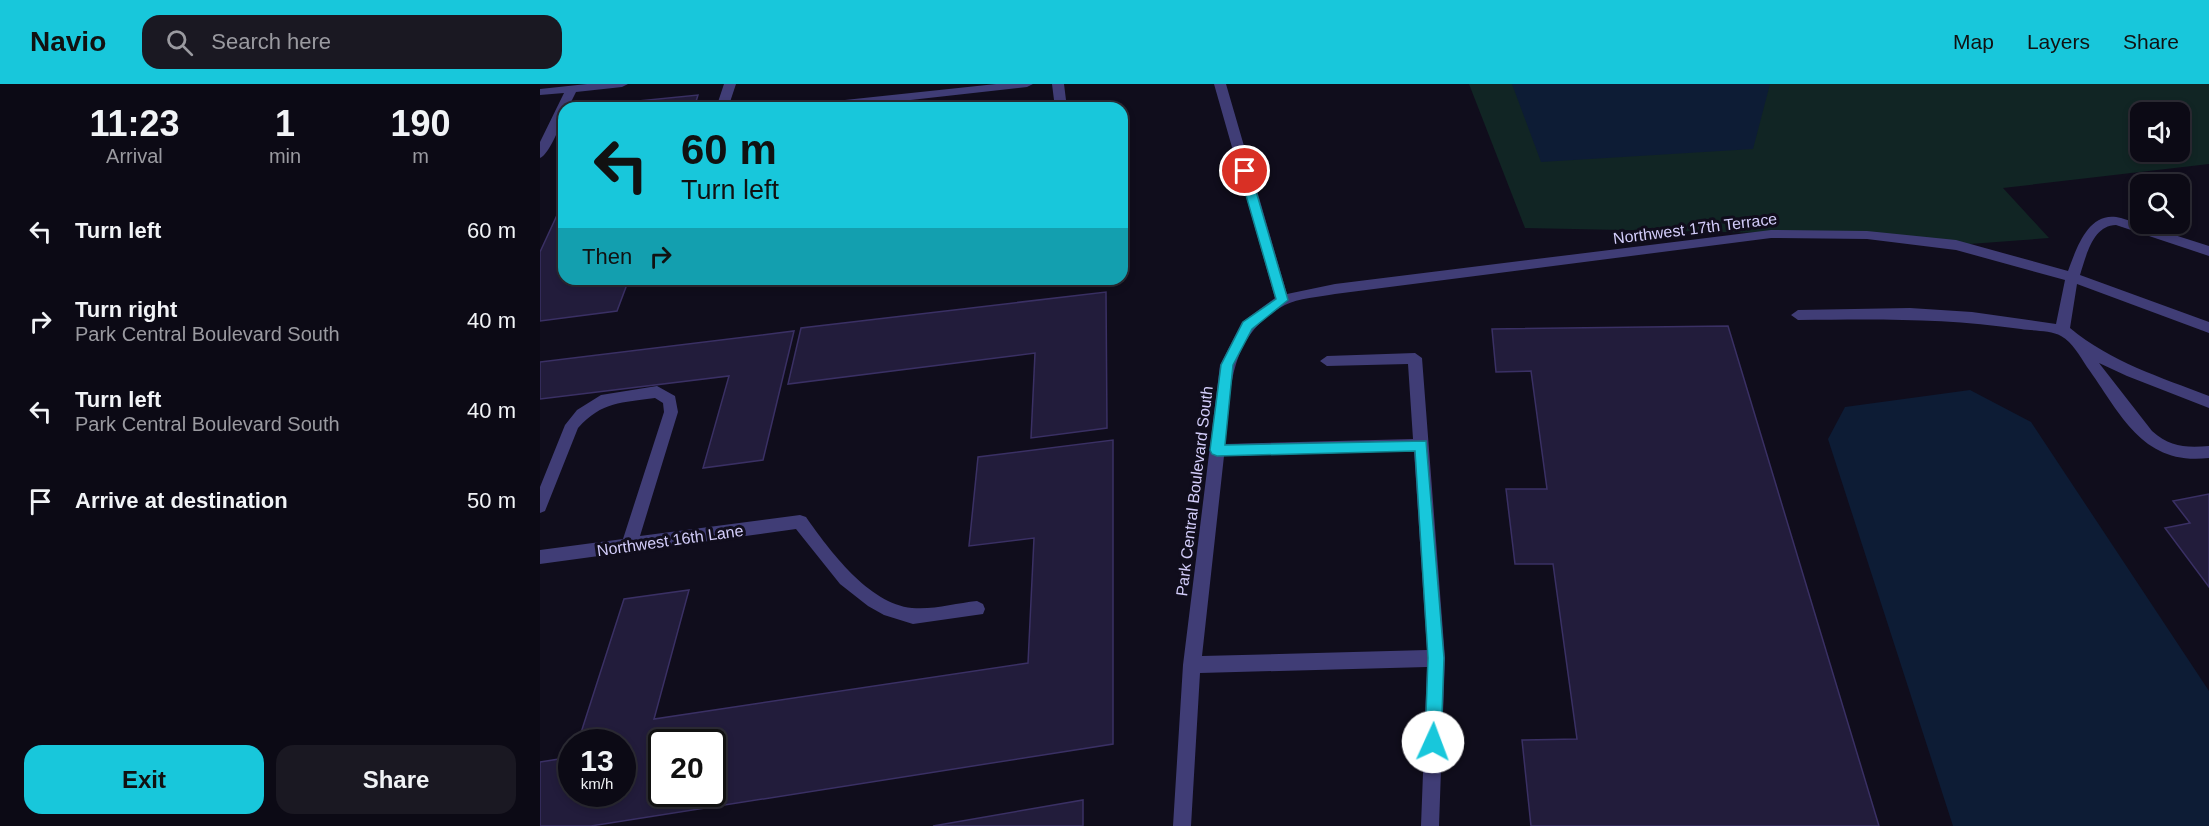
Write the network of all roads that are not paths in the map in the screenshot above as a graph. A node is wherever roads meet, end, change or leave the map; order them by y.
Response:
1 (620, 84) edge
2 (730, 84) edge
3 (1027, 84) edge
4 (1058, 84) edge
5 (1220, 84) edge
6 (572, 89) junction
7 (540, 92) edge
8 (566, 102) edge
9 (724, 102) edge
10 (862, 102) edge
11 (1060, 102) edge
12 (558, 117) edge
13 (540, 154) edge
14 (2209, 250) edge
15 (2071, 277) junction
16 (1282, 300) junction
17 (1798, 315) dead end
18 (2209, 328) edge
19 (2063, 330) junction
20 (2078, 344) junction
21 (1327, 361) dead end
22 (2209, 402) edge
23 (1421, 445) junction
24 (1217, 450) junction
25 (2209, 452) edge
26 (540, 506) edge
27 (629, 545) junction
28 (540, 557) edge
29 (977, 609) dead end
30 (1436, 658) junction
31 (1192, 665) junction
32 (1182, 826) edge
33 (1430, 826) edge

1 - 6 street
2 - 9 street
3 - 10 street
4 - 11 street
5 - 16 street
6 - 7 street
6 - 8 street
12 - 13 street
14 - 15 street
15 - 16 street, Northwest 17th Terrace
15 - 18 street, Northwest 17th Terrace
15 - 19 street
16 - 24 street, Park Central Boulevard South
17 - 19 street
19 - 20 street
20 - 22 street
20 - 25 street
21 - 23 street
23 - 24 street
23 - 30 street
24 - 31 street, Park Central Boulevard South
26 - 27 street
27 - 28 street, Northwest 16th Lane
27 - 29 street, Northwest 16th Lane
30 - 31 street
30 - 33 street
31 - 32 street, Park Central Boulevard South

